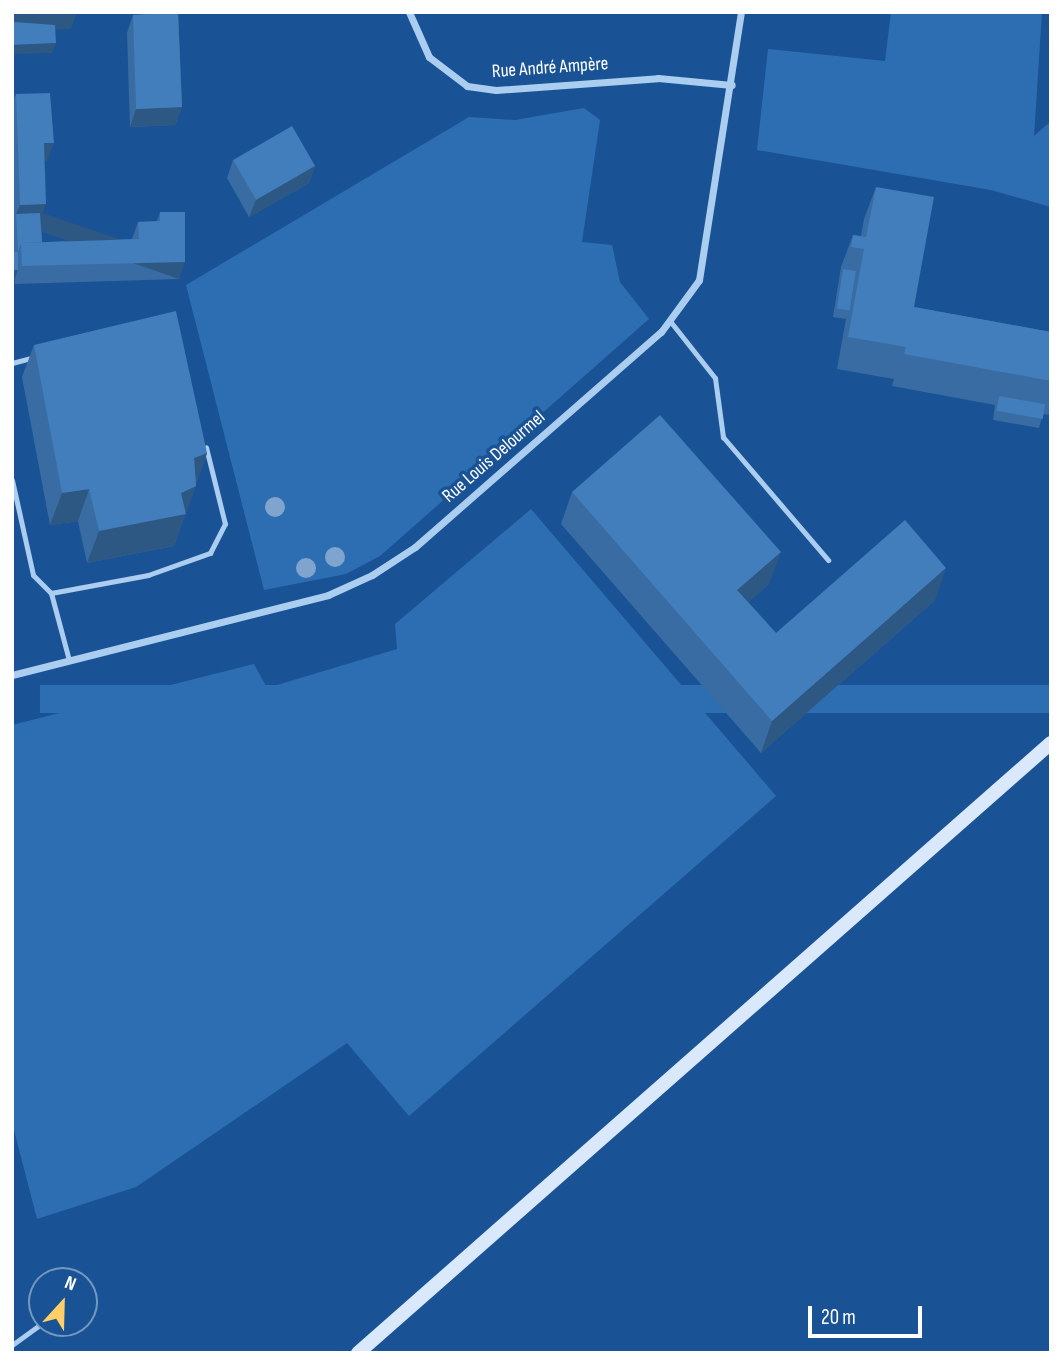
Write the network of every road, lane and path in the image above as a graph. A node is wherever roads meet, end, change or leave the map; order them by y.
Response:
1 (409, 12) edge
2 (741, 12) edge
3 (732, 85) junction
4 (670, 321) junction
5 (39, 355) edge
6 (12, 363) edge
7 (205, 443) edge
8 (12, 480) edge
9 (828, 560) dead end
10 (51, 593) junction
11 (69, 660) junction
12 (12, 676) edge
13 (1051, 743) edge
14 (28, 1333) edge
15 (12, 1345) edge
16 (358, 1353) edge

1 - 3 street, Rue André Ampère
2 - 3 street, Rue Louis Delourmel
3 - 4 street, Rue Louis Delourmel
4 - 9 lane
4 - 11 street, Rue Louis Delourmel
5 - 6 lane
7 - 10 lane
8 - 10 lane
10 - 11 lane
11 - 12 street, Rue Louis Delourmel
13 - 16 main road
14 - 15 lane

